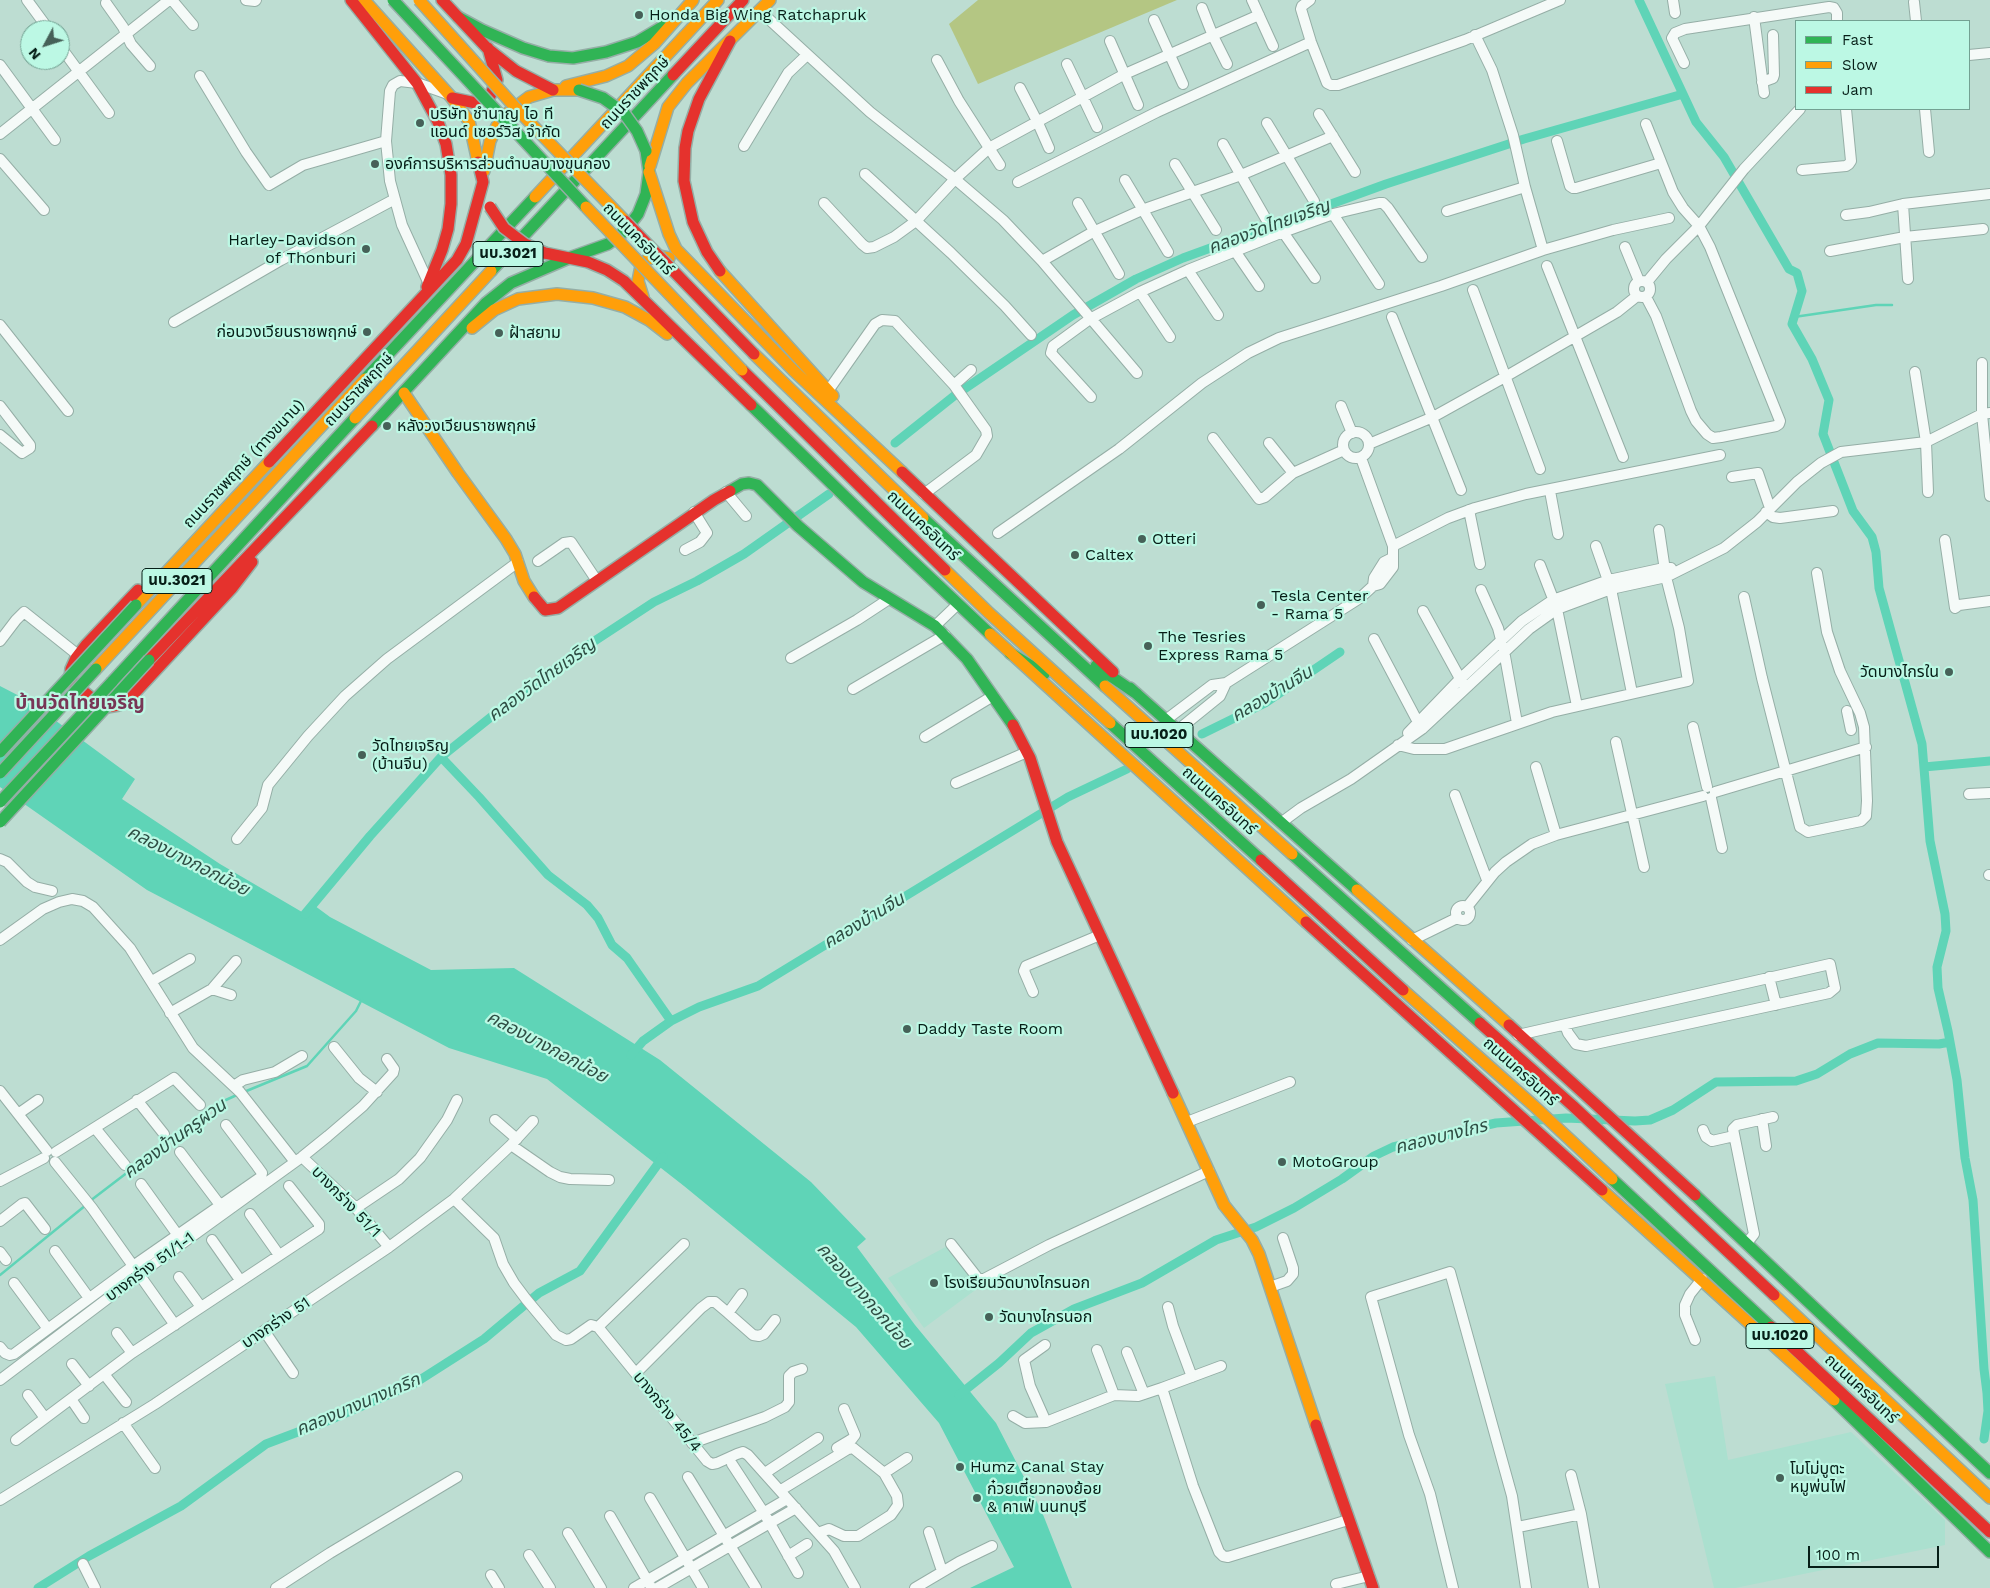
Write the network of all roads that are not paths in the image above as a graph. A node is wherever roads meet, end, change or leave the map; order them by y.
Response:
1 (28, 0) edge
2 (170, 0) edge
3 (246, 0) edge
4 (256, 0) edge
5 (351, 0) edge
6 (364, 0) edge
7 (393, 0) edge
8 (419, 0) edge
9 (442, 0) edge
10 (693, 0) edge
11 (718, 0) edge
12 (743, 0) edge
13 (770, 0) edge
14 (1252, 0) edge
15 (1310, 0) edge
16 (1560, 0) edge
17 (1673, 0) edge
18 (1914, 2) dead end
19 (106, 3) dead end
20 (1202, 8) dead end
21 (760, 11) junction
22 (1675, 13) dead end
23 (1259, 15) junction
24 (458, 17) junction
25 (1754, 17) junction
26 (42, 20) edge
27 (674, 20) junction
28 (1154, 20) dead end
29 (1837, 20) edge
30 (1916, 20) edge
31 (193, 25) dead end
32 (126, 34) junction
33 (1475, 35) junction
34 (1773, 35) dead end
35 (1213, 36) junction
36 (730, 41) junction
37 (1110, 41) dead end
38 (1310, 42) junction
39 (1273, 46) dead end
40 (487, 48) junction
41 (1990, 53) edge
42 (807, 54) junction
43 (1168, 54) junction
44 (1970, 55) edge
45 (70, 60) edge
46 (937, 60) dead end
47 (1684, 63) dead end
48 (1067, 64) dead end
49 (1227, 64) dead end
50 (0, 65) edge
51 (150, 66) dead end
52 (78, 71) junction
53 (1125, 74) junction
54 (200, 76) dead end
55 (1762, 82) junction
56 (416, 83) junction
57 (1184, 84) dead end
58 (1020, 88) dead end
59 (553, 90) junction
60 (1764, 93) dead end
61 (450, 96) junction
62 (1083, 96) junction
63 (1138, 104) dead end
64 (32, 109) junction
65 (1799, 110) edge
66 (1846, 110) edge
67 (1925, 110) edge
68 (109, 113) dead end
69 (1320, 114) dead end
70 (1038, 122) junction
71 (1267, 123) dead end
72 (1646, 124) dead end
73 (1097, 127) dead end
74 (0, 134) edge
75 (1333, 136) junction
76 (56, 140) dead end
77 (386, 141) junction
78 (1557, 141) dead end
79 (1223, 144) dead end
80 (744, 146) dead end
81 (990, 148) junction
82 (1049, 148) dead end
83 (1929, 152) dead end
84 (1286, 157) junction
85 (0, 159) edge
86 (1175, 164) dead end
87 (1661, 164) junction
88 (1000, 165) dead end
89 (1802, 170) dead end
90 (649, 172) junction
91 (1355, 172) dead end
92 (865, 174) dead end
93 (1241, 174) junction
94 (955, 179) junction
95 (1125, 180) dead end
96 (483, 182) junction
97 (1018, 182) dead end
98 (1525, 187) junction
99 (1192, 192) junction
100 (1990, 194) edge
101 (395, 199) junction
102 (1314, 201) dead end
103 (824, 203) dead end
104 (1078, 204) dead end
105 (1903, 204) junction
106 (44, 210) dead end
107 (1142, 210) junction
108 (1447, 210) dead end
109 (1333, 214) junction
110 (1846, 215) dead end
111 (1669, 218) dead end
112 (1266, 219) dead end
113 (916, 221) junction
114 (1699, 226) junction
115 (1983, 229) dead end
116 (1216, 230) dead end
117 (1093, 232) junction
118 (1283, 232) junction
119 (1905, 238) junction
120 (1625, 247) dead end
121 (1542, 250) junction
122 (1235, 251) junction
123 (1168, 252) dead end
124 (1830, 252) dead end
125 (1422, 257) dead end
126 (568, 258) junction
127 (1042, 260) junction
128 (688, 263) junction
129 (1547, 266) dead end
130 (1188, 270) junction
131 (1119, 274) dead end
132 (1315, 278) dead end
133 (1908, 279) dead end
134 (1643, 282) junction
135 (428, 284) junction
136 (1379, 284) dead end
137 (1259, 286) dead end
138 (1473, 290) dead end
139 (1140, 292) junction
140 (1642, 296) junction
141 (421, 299) junction
142 (644, 300) junction
143 (1218, 315) dead end
144 (1088, 317) junction
145 (1392, 317) dead end
146 (174, 322) dead end
147 (0, 325) edge
148 (1031, 334) dead end
149 (1170, 337) dead end
150 (1576, 337) junction
151 (448, 345) junction
152 (704, 360) junction
153 (1982, 363) dead end
154 (971, 370) dead end
155 (1137, 372) dead end
156 (1915, 372) dead end
157 (1505, 377) junction
158 (955, 387) junction
159 (828, 391) junction
160 (404, 393) junction
161 (1091, 397) dead end
162 (0, 406) edge
163 (1341, 406) dead end
164 (68, 411) dead end
165 (1986, 413) edge
166 (1433, 417) junction
167 (1352, 433) junction
168 (0, 435) edge
169 (1213, 438) dead end
170 (1926, 442) junction
171 (1269, 443) dead end
172 (1369, 444) junction
173 (874, 446) junction
174 (1344, 450) junction
175 (1720, 455) dead end
176 (1623, 457) dead end
177 (1361, 458) junction
178 (1540, 469) dead end
179 (1293, 473) junction
180 (1732, 476) dead end
181 (1461, 490) dead end
182 (1550, 491) junction
183 (726, 492) junction
184 (1928, 492) dead end
185 (924, 494) junction
186 (1990, 496) edge
187 (228, 505) junction
188 (1469, 510) junction
189 (1768, 510) junction
190 (1833, 511) dead end
191 (694, 512) junction
192 (746, 516) dead end
193 (282, 521) junction
194 (1659, 530) dead end
195 (998, 533) dead end
196 (1558, 534) dead end
197 (1945, 540) dead end
198 (1393, 546) junction
199 (1596, 546) dead end
200 (684, 550) dead end
201 (538, 561) dead end
202 (518, 562) junction
203 (1480, 564) dead end
204 (1540, 565) dead end
205 (1665, 572) junction
206 (1817, 573) dead end
207 (597, 581) junction
208 (1610, 584) junction
209 (1481, 590) dead end
210 (1744, 597) dead end
211 (889, 599) junction
212 (1990, 601) edge
213 (958, 604) junction
214 (1555, 604) junction
215 (1423, 611) dead end
216 (935, 626) junction
217 (945, 634) junction
218 (1049, 634) junction
219 (1374, 639) dead end
220 (0, 642) edge
221 (1502, 646) junction
222 (1010, 653) junction
223 (78, 655) junction
224 (792, 658) dead end
225 (1226, 684) junction
226 (1462, 684) junction
227 (852, 689) dead end
228 (1076, 693) junction
229 (1632, 693) junction
230 (1137, 694) junction
231 (993, 696) junction
232 (1577, 706) junction
233 (1848, 711) junction
234 (1167, 719) junction
235 (1517, 723) junction
236 (1419, 726) junction
237 (1693, 727) dead end
238 (1178, 730) junction
239 (1851, 730) dead end
240 (925, 737) dead end
241 (1616, 742) dead end
242 (1398, 745) junction
243 (1866, 747) junction
244 (0, 752) edge
245 (1026, 752) junction
246 (1536, 767) dead end
247 (1785, 770) junction
248 (0, 773) edge
249 (956, 783) dead end
250 (1709, 793) junction
251 (1990, 793) edge
252 (1969, 794) dead end
253 (1455, 795) dead end
254 (0, 802) edge
255 (1632, 815) junction
256 (0, 822) edge
257 (1282, 822) junction
258 (1556, 835) junction
259 (238, 839) dead end
260 (1722, 848) dead end
261 (0, 859) edge
262 (1644, 867) dead end
263 (1487, 880) junction
264 (52, 891) dead end
265 (1100, 935) junction
266 (0, 940) edge
267 (1412, 940) junction
268 (190, 958) dead end
269 (236, 961) dead end
270 (1769, 977) junction
271 (152, 981) junction
272 (212, 989) junction
273 (1032, 992) dead end
274 (231, 995) dead end
275 (1776, 1005) junction
276 (170, 1013) junction
277 (1565, 1025) junction
278 (1518, 1035) junction
279 (334, 1046) dead end
280 (302, 1056) dead end
281 (387, 1059) dead end
282 (1290, 1082) dead end
283 (0, 1091) edge
284 (240, 1092) junction
285 (377, 1092) junction
286 (38, 1100) dead end
287 (137, 1100) junction
288 (457, 1100) dead end
289 (200, 1105) dead end
290 (18, 1114) junction
291 (1773, 1117) dead end
292 (495, 1120) dead end
293 (1762, 1120) junction
294 (533, 1121) dead end
295 (1186, 1122) junction
296 (226, 1124) dead end
297 (95, 1128) junction
298 (1703, 1130) dead end
299 (164, 1134) dead end
300 (1734, 1136) junction
301 (514, 1142) junction
302 (1766, 1146) dead end
303 (180, 1152) dead end
304 (51, 1156) junction
305 (299, 1159) junction
306 (125, 1165) dead end
307 (1209, 1171) junction
308 (1, 1178) edge
309 (609, 1180) dead end
310 (141, 1184) dead end
311 (290, 1186) dead end
312 (454, 1199) junction
313 (220, 1204) junction
314 (356, 1208) junction
315 (250, 1214) dead end
316 (0, 1221) edge
317 (45, 1228) dead end
318 (177, 1234) junction
319 (1283, 1238) dead end
320 (212, 1240) dead end
321 (1747, 1243) junction
322 (684, 1244) dead end
323 (951, 1244) dead end
324 (389, 1247) junction
325 (55, 1252) dead end
326 (279, 1255) junction
327 (136, 1270) junction
328 (179, 1277) dead end
329 (1702, 1278) junction
330 (240, 1280) junction
331 (14, 1283) dead end
332 (1270, 1287) junction
333 (742, 1294) dead end
334 (89, 1298) junction
335 (201, 1307) junction
336 (1168, 1307) dead end
337 (728, 1313) junction
338 (775, 1320) dead end
339 (175, 1325) junction
340 (598, 1327) junction
341 (48, 1329) junction
342 (264, 1332) junction
343 (116, 1333) dead end
344 (1695, 1340) dead end
345 (1045, 1345) dead end
346 (0, 1347) edge
347 (1097, 1350) dead end
348 (1127, 1352) dead end
349 (132, 1353) junction
350 (72, 1364) dead end
351 (1221, 1366) dead end
352 (802, 1368) dead end
353 (293, 1373) dead end
354 (636, 1373) junction
355 (104, 1374) junction
356 (1192, 1377) junction
357 (0, 1380) edge
358 (89, 1386) junction
359 (1162, 1388) junction
360 (1144, 1394) junction
361 (28, 1395) dead end
362 (1114, 1395) junction
363 (71, 1399) junction
364 (126, 1402) dead end
365 (844, 1409) dead end
366 (1013, 1416) dead end
367 (46, 1418) junction
368 (84, 1418) dead end
369 (1046, 1422) junction
370 (123, 1423) junction
371 (818, 1438) dead end
372 (16, 1440) dead end
373 (695, 1447) junction
374 (907, 1458) dead end
375 (732, 1464) dead end
376 (155, 1468) dead end
377 (765, 1472) junction
378 (884, 1473) junction
379 (1990, 1473) edge
380 (1571, 1475) dead end
381 (457, 1477) dead end
382 (688, 1477) dead end
383 (779, 1487) junction
384 (650, 1498) dead end
385 (1990, 1498) edge
386 (788, 1499) junction
387 (0, 1500) edge
388 (796, 1508) junction
389 (764, 1514) junction
390 (1581, 1514) junction
391 (610, 1516) dead end
392 (1348, 1520) junction
393 (770, 1524) junction
394 (1518, 1527) junction
395 (929, 1532) dead end
396 (1990, 1532) edge
397 (568, 1533) dead end
398 (818, 1533) junction
399 (724, 1536) junction
400 (807, 1544) dead end
401 (992, 1546) dead end
402 (731, 1547) junction
403 (1990, 1552) edge
404 (530, 1555) dead end
405 (788, 1556) junction
406 (686, 1558) junction
407 (83, 1564) dead end
408 (692, 1568) junction
409 (942, 1571) junction
410 (798, 1573) dead end
411 (491, 1575) dead end
412 (1369, 1576) junction
413 (650, 1584) edge
414 (1336, 1584) dead end
415 (95, 1588) edge
416 (276, 1588) edge
417 (498, 1588) edge
418 (550, 1588) edge
419 (601, 1588) edge
420 (634, 1588) edge
421 (657, 1588) edge
422 (703, 1588) edge
423 (756, 1588) edge
424 (856, 1588) edge
425 (917, 1588) edge
426 (1373, 1588) edge
427 (1453, 1588) edge
428 (1526, 1588) edge
429 (1594, 1588) edge

1 - 26 street
2 - 31 street
2 - 32 street
3 - 4 street
5 - 56 main road
6 - 61 main road
7 - 228 main road, ถนนนครอินทร์ / นบ.1020, bridge
8 - 218 main road, ถนนนครอินทร์ / นบ.1020, bridge
9 - 24 main road
10 - 27 main road
11 - 248 main road, ถนนราชพฤกษ์ / นบ.3021, bridge
12 - 254 main road, ถนนราชพฤกษ์ / นบ.3021, bridge
13 - 21 main road
14 - 23 street
15 - 38 street
16 - 33 street
17 - 22 street
18 - 30 street
19 - 32 street
20 - 35 street
21 - 36 main road
21 - 42 street
23 - 35 street
23 - 39 street
24 - 27 main road
24 - 40 main road
25 - 29 street
25 - 47 street
25 - 55 street
27 - 59 main road
28 - 43 street
32 - 51 street
32 - 52 street
33 - 38 street
33 - 98 street
34 - 55 street
35 - 43 street
35 - 49 street
36 - 90 main road
36 - 159 main road
37 - 53 street
38 - 97 street
40 - 59 main road
40 - 61 main road
41 - 44 street
42 - 80 street
42 - 94 street
43 - 53 street
43 - 57 street
45 - 52 street
46 - 81 street
48 - 62 street
50 - 64 street
52 - 64 street
52 - 68 street
53 - 62 street
53 - 63 street
54 - 77 street
55 - 60 street
56 - 61 street
56 - 77 street
56 - 135 main road
58 - 70 street
59 - 90 main road, bridge
59 - 96 main road
61 - 96 main road
62 - 70 street
62 - 73 street
64 - 74 street
64 - 76 street
65 - 114 street
66 - 89 street
67 - 83 street
69 - 75 street
70 - 81 street
70 - 82 street
71 - 84 street
72 - 87 street
75 - 84 street
75 - 91 street
77 - 101 street
78 - 87 street
79 - 93 street
81 - 88 street
81 - 94 street
84 - 93 street
84 - 102 street
85 - 106 street
86 - 99 street
87 - 114 street
90 - 126 main road
90 - 128 main road, ถนนนครอินทร์ / นบ.1020
92 - 113 street
93 - 99 street
93 - 112 street
94 - 113 street
94 - 127 street
95 - 107 street
96 - 126 main road, bridge
96 - 141 main road, ถนนราชพฤกษ์ (ทางขนาน) / นบ.3021
98 - 108 street
98 - 121 street
99 - 107 street
99 - 116 street
100 - 105 street
101 - 135 street
101 - 146 street
103 - 113 street
104 - 117 street
105 - 110 street
105 - 119 street
107 - 117 street
107 - 123 street
109 - 118 street
109 - 125 street
109 - 136 street
111 - 121 street
113 - 148 street
114 - 134 street
114 - 140 street
115 - 119 street
117 - 127 street
117 - 131 street
118 - 122 street
118 - 132 street
119 - 124 street
119 - 133 street
120 - 134 street
121 - 195 street
122 - 130 street
122 - 137 street
126 - 142 main road, ถนนนครอินทร์ / นบ.1020
126 - 151 main road, นบ.3021
127 - 144 street
128 - 142 main road
128 - 173 main road, ถนนนครอินทร์ / นบ.1020
129 - 150 street
130 - 139 street
130 - 143 street
134 - 140 street
135 - 141 main road
138 - 157 street
139 - 144 street
139 - 149 street
140 - 150 street
141 - 187 main road, ถนนราชพฤกษ์ (ทางขนาน) / นบ.3021
142 - 152 main road, ถนนนครอินทร์ / นบ.1020
144 - 155 street
144 - 161 street
145 - 166 street
147 - 164 street
150 - 157 street
150 - 176 street
151 - 152 main road
151 - 160 main road, นบ.3021
152 - 213 main road, ถนนนครอินทร์ / นบ.1020
153 - 165 street
154 - 158 street
156 - 170 street
157 - 166 street
157 - 178 street
158 - 159 street
158 - 185 street
159 - 173 main road
160 - 193 main road, นบ.3021
160 - 202 main road
162 - 168 street
163 - 167 street
165 - 170 street
165 - 186 street
166 - 172 street
166 - 181 street
167 - 172 street
167 - 174 street
169 - 179 street
170 - 184 street
170 - 189 street
171 - 179 street
172 - 177 street
173 - 185 main road, ถนนนครอินทร์ / นบ.1020
174 - 177 street
174 - 179 street
175 - 182 street
177 - 198 street
180 - 189 street
182 - 188 street
182 - 196 street
183 - 191 main road
183 - 192 street
183 - 211 main road
185 - 230 main road, ถนนนครอินทร์ / นบ.1020
187 - 223 main road
187 - 244 main road, ถนนราชพฤกษ์ (ทางขนาน) / นบ.3021, bridge
188 - 198 street
188 - 203 street
189 - 190 street
189 - 205 street
191 - 200 street
191 - 207 main road
193 - 223 main road
193 - 256 main road, นบ.3021, bridge
194 - 205 street
197 - 212 street
198 - 225 street
199 - 208 street
201 - 207 street
202 - 207 main road
202 - 259 street
204 - 214 street
205 - 208 street
205 - 229 street
206 - 233 street
208 - 214 street
208 - 229 street
209 - 221 street
210 - 247 street
211 - 216 main road
211 - 224 street
213 - 216 street
213 - 222 main road, ถนนนครอินทร์ / นบ.1020
214 - 221 street
214 - 232 street
215 - 226 street
216 - 217 main road
217 - 227 street
217 - 231 main road
218 - 230 main road
218 - 385 main road, ถนนนครอินทร์ / นบ.1020
219 - 236 street
220 - 223 street
221 - 226 street
221 - 235 street
222 - 228 main road
222 - 329 main road, ถนนนครอินทร์ / นบ.1020
225 - 234 street
225 - 238 street
226 - 236 street
228 - 396 main road, ถนนนครอินทร์ / นบ.1020
229 - 232 street
230 - 234 main road, ถนนนครอินทร์ / นบ.1020
231 - 240 street
231 - 245 main road
232 - 235 street
233 - 239 street
233 - 243 street
234 - 238 main road, ถนนนครอินทร์ / นบ.1020
235 - 242 street
236 - 242 street
237 - 250 street
238 - 257 main road, ถนนนครอินทร์ / นบ.1020
241 - 255 street
242 - 257 street
243 - 247 street
243 - 247 street
245 - 249 street
245 - 265 main road
246 - 258 street
247 - 250 street
250 - 255 street
250 - 260 street
251 - 252 street
253 - 263 street
255 - 258 street
255 - 262 street
257 - 267 main road, ถนนนครอินทร์ / นบ.1020
258 - 263 street
261 - 264 street
263 - 267 street
265 - 273 street
265 - 295 main road
266 - 271 street, บางกร่าง 51/1
267 - 278 main road, ถนนนครอินทร์ / นบ.1020
268 - 271 street
269 - 272 street
270 - 275 street
270 - 275 street
270 - 277 street
271 - 276 street, บางกร่าง 51/1
272 - 274 street
272 - 276 street
275 - 277 street
276 - 284 street, บางกร่าง 51/1
277 - 278 street
278 - 321 main road, ถนนนครอินทร์ / นบ.1020
279 - 285 street
280 - 284 street
281 - 285 street, บางกร่าง 51/1-1
282 - 295 street
283 - 290 street
284 - 305 street, บางกร่าง 51/1
285 - 305 street, บางกร่าง 51/1-1
286 - 290 street
287 - 289 street
287 - 297 street
287 - 299 street
288 - 314 street
290 - 304 street
291 - 293 street
292 - 301 street
293 - 300 street
293 - 302 street
294 - 301 street, บางกร่าง 51
295 - 307 main road
296 - 313 street
297 - 304 street
297 - 306 street
298 - 300 street
300 - 321 street
301 - 309 street
301 - 312 street, บางกร่าง 51
303 - 313 street
304 - 308 street
304 - 327 street
305 - 314 street, บางกร่าง 51/1
305 - 327 street, บางกร่าง 51/1-1
307 - 323 street
307 - 332 main road
310 - 318 street
311 - 326 street
312 - 324 street, บางกร่าง 51
312 - 340 street
313 - 318 street
314 - 324 street, บางกร่าง 51/1
315 - 326 street
316 - 317 street
318 - 327 street
319 - 332 street
320 - 330 street
321 - 379 main road, ถนนนครอินทร์ / นบ.1020
322 - 340 street
324 - 342 street, บางกร่าง 51
325 - 334 street
326 - 330 street
327 - 334 street
327 - 339 street
327 - 357 street, บางกร่าง 51/1-1
328 - 335 street
329 - 344 street
329 - 403 main road, ถนนนครอินทร์ / นบ.1020
330 - 335 street
331 - 341 street
332 - 392 main road
333 - 337 street
334 - 341 street
335 - 339 street
336 - 356 street
337 - 338 street
337 - 354 street
339 - 349 street
340 - 354 street, บางกร่าง 45/4
341 - 346 street
342 - 353 street
342 - 370 street, บางกร่าง 51
343 - 349 street
345 - 369 street
347 - 362 street
348 - 360 street
349 - 355 street
350 - 358 street
351 - 356 street
352 - 373 street
354 - 373 street, บางกร่าง 45/4
355 - 358 street
355 - 364 street
356 - 359 street
358 - 363 street
359 - 360 street
359 - 392 street
360 - 362 street
361 - 367 street
362 - 369 street
363 - 367 street
363 - 368 street
365 - 383 street
366 - 369 street
367 - 372 street
370 - 376 street
370 - 387 street, บางกร่าง 51
371 - 377 street
373 - 377 street, บางกร่าง 45/4
374 - 378 street
375 - 389 street
377 - 383 street, บางกร่าง 45/4
378 - 383 street
378 - 398 street
380 - 390 street
381 - 416 street
382 - 399 street
383 - 386 street, บางกร่าง 45/4
384 - 406 street
386 - 388 street, บางกร่าง 45/4
386 - 389 street
388 - 393 street
388 - 398 street, บางกร่าง 45/4
389 - 393 street
389 - 399 street
390 - 394 street
390 - 429 street
391 - 413 street
392 - 412 main road
393 - 402 street
393 - 405 street
394 - 427 street
394 - 428 street
395 - 409 street
397 - 419 street
398 - 424 street, บางกร่าง 45/4
399 - 402 street
399 - 406 street
400 - 405 street
401 - 409 street
402 - 408 street
402 - 423 street
404 - 418 street
405 - 410 street
406 - 408 street
406 - 413 street
407 - 415 street
408 - 421 street
408 - 422 street
409 - 425 street
411 - 417 street
412 - 414 street
412 - 426 main road
413 - 420 street

